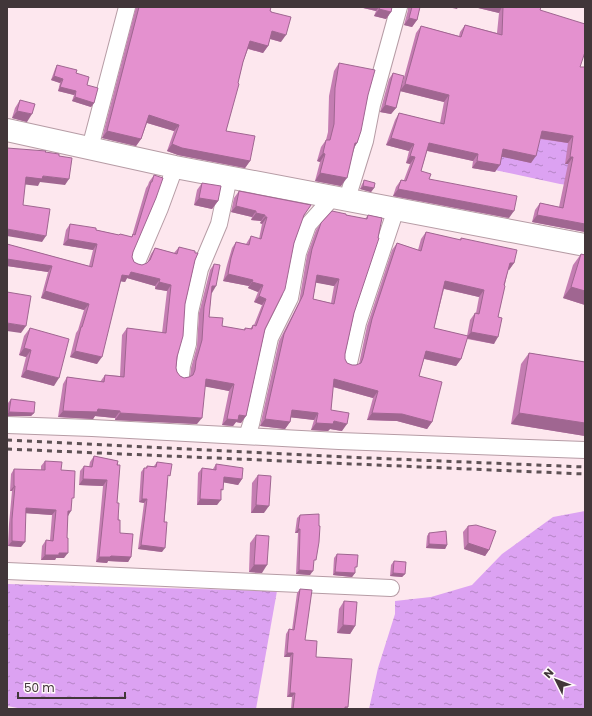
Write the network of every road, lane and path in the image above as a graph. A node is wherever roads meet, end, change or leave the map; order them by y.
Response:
1 (127, 7) edge
2 (399, 7) edge
3 (7, 130) edge
4 (90, 148) junction
5 (175, 167) junction
6 (228, 177) junction
7 (340, 198) junction
8 (396, 209) junction
9 (585, 245) edge
10 (137, 262) edge
11 (349, 363) edge
12 (181, 375) edge
13 (7, 425) edge
14 (247, 436) junction
15 (585, 450) edge
16 (7, 571) edge
17 (391, 588) dead end

1 - 4 street
2 - 7 street
3 - 4 main road
4 - 5 main road
5 - 6 main road
5 - 10 street
6 - 7 main road
6 - 12 street
7 - 8 main road
7 - 14 street
8 - 9 main road
8 - 11 street
13 - 14 street
14 - 15 street
16 - 17 street

